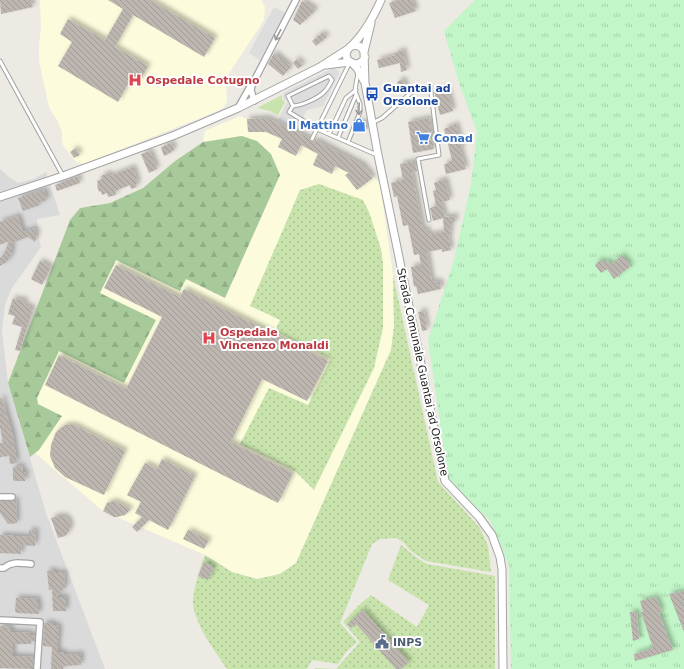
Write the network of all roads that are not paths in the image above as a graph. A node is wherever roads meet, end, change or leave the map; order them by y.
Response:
1 (296, 0) edge
2 (381, 0) edge
3 (373, 17) junction
4 (349, 48) junction
5 (364, 55) junction
6 (0, 62) edge
7 (351, 63) junction
8 (320, 67) junction
9 (358, 71) junction
10 (365, 83) junction
11 (252, 85) junction
12 (356, 90) junction
13 (356, 94) junction
14 (254, 101) junction
15 (293, 106) junction
16 (238, 108) junction
17 (372, 123) junction
18 (317, 129) junction
19 (329, 134) junction
20 (338, 138) junction
21 (312, 139) dead end
22 (348, 142) junction
23 (378, 155) junction
24 (63, 176) junction
25 (0, 198) edge
26 (429, 220) dead end
27 (0, 497) edge
28 (12, 497) dead end
29 (31, 564) dead end
30 (0, 568) edge
31 (0, 620) edge
32 (37, 669) edge
33 (503, 669) edge

1 -> 11 street
2 - 3 street
3 - 4 street
3 - 5 street, Strada Comunale Guantai ad Orsolone
4 - 5 street
4 - 7 street
4 - 8 street
5 - 7 street
5 - 10 street, Strada Comunale Guantai ad Orsolone
6 - 24 lane
7 - 8 street
7 - 9 street, Strada Comunale Guantai ad Orsolone
7 - 18 lane
8 - 14 street
9 - 10 street, Strada Comunale Guantai ad Orsolone
9 - 12 lane
10 - 17 street, Strada Comunale Guantai ad Orsolone
11 - 14 street
11 - 16 street
12 - 13 lane
12 - 19 lane
13 - 20 lane
13 -> 22 lane
14 - 16 street
15 - 15 lane
15 - 18 lane
16 - 24 street
17 - 23 street, Strada Comunale Guantai ad Orsolone
17 - 26 lane
18 - 19 lane
18 - 21 lane
19 - 20 lane
20 - 22 lane
22 - 23 lane
23 - 33 street, Strada Comunale Guantai ad Orsolone
24 - 25 street
27 - 28 street
29 - 30 street
31 - 32 street

